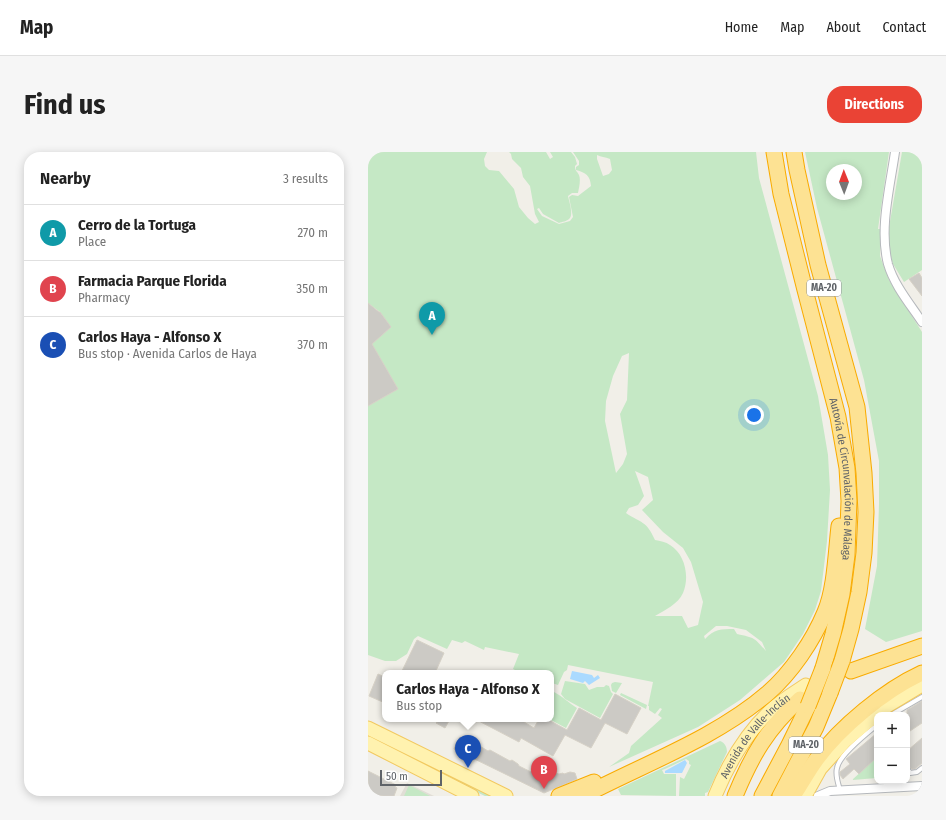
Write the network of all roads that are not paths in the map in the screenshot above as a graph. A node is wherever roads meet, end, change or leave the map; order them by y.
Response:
1 (774, 152) edge
2 (794, 152) edge
3 (895, 152) edge
4 (922, 322) edge
5 (843, 448) junction
6 (922, 642) edge
7 (922, 646) edge
8 (849, 664) junction
9 (922, 673) edge
10 (806, 685) dead end
11 (922, 685) edge
12 (922, 696) edge
13 (804, 703) junction
14 (896, 712) edge
15 (368, 728) edge
16 (874, 729) edge
17 (368, 743) edge
18 (639, 768) junction
19 (922, 768) edge
20 (910, 773) edge
21 (893, 784) edge
22 (922, 786) edge
23 (840, 790) junction
24 (472, 796) edge
25 (506, 796) edge
26 (559, 796) edge
27 (583, 796) edge
28 (715, 796) edge
29 (735, 796) edge
30 (762, 796) edge
31 (780, 796) edge
32 (793, 796) edge
33 (805, 796) edge
34 (818, 796) edge

1 - 5 highway, Autovía de Circunvalación de Málaga / MA-20
2 - 8 highway, Autovía de Circunvalación de Málaga / MA-20
3 - 4 street
5 - 13 highway, Autovía de Circunvalación de Málaga / MA-20, bridge
5 - 18 highway
6 - 8 main road
7 - 8 highway
8 - 31 highway, Autovía de Circunvalación de Málaga / MA-20, bridge
9 - 32 highway
10 - 28 main road, Avenida de Valle-Inclán
11 - 33 main road
12 - 14 lane
13 - 29 highway
13 - 30 highway, Autovía de Circunvalación de Málaga / MA-20
15 - 25 main road
16 - 23 lane
17 - 24 main road
18 - 26 highway
18 - 27 highway
19 - 20 lane
21 - 22 street
21 - 23 street
23 - 34 street

